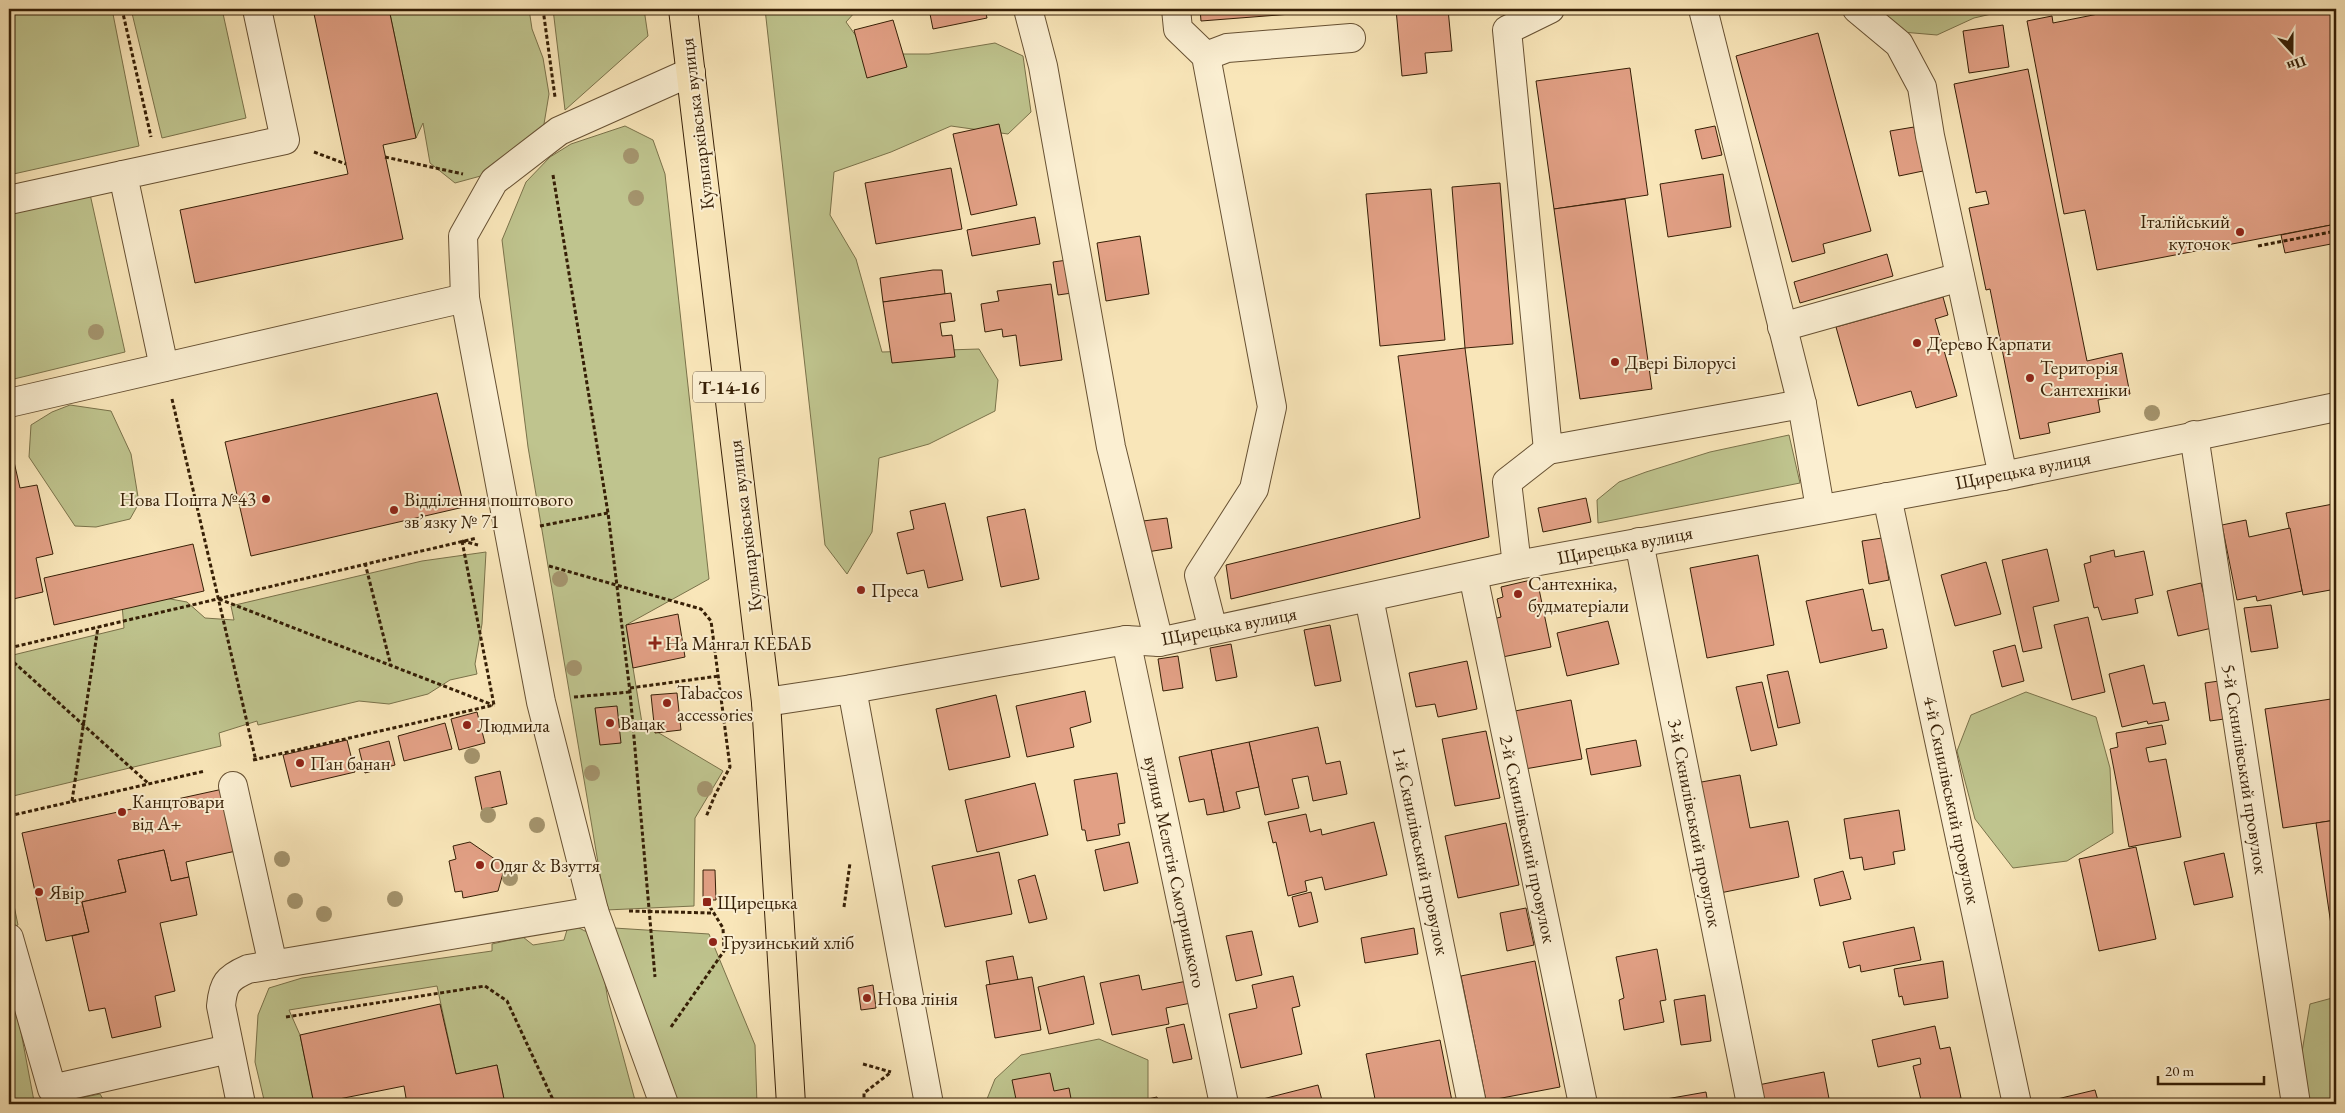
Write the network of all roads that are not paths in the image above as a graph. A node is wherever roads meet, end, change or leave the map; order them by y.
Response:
1 (257, 9) edge
2 (684, 9) edge
3 (1028, 9) edge
4 (1176, 9) edge
5 (1550, 9) edge
6 (1703, 9) edge
7 (1857, 9) edge
8 (1351, 38) dead end
9 (1206, 56) junction
10 (691, 72) junction
11 (123, 175) junction
12 (9, 200) edge
13 (1960, 277) junction
14 (465, 298) junction
15 (1782, 327) junction
16 (164, 367) junction
17 (9, 404) edge
18 (1802, 404) junction
19 (2336, 407) edge
20 (2194, 435) junction
21 (1548, 450) junction
22 (2003, 476) junction
23 (1887, 497) junction
24 (1820, 508) junction
25 (1640, 542) junction
26 (1517, 565) junction
27 (1473, 575) junction
28 (1369, 598) junction
29 (1213, 630) junction
30 (1126, 640) junction
31 (1159, 642) junction
32 (852, 689) junction
33 (766, 702) junction
34 (233, 786) dead end
35 (594, 911) junction
36 (9, 938) edge
37 (273, 965) junction
38 (229, 1049) junction
39 (241, 1104) edge
40 (664, 1104) edge
41 (791, 1104) edge
42 (929, 1104) edge
43 (1224, 1104) edge
44 (1472, 1104) edge
45 (1583, 1104) edge
46 (1751, 1104) edge
47 (2017, 1104) edge
48 (2296, 1104) edge

1 - 11 street
2 - 10 main road, Кульпарківська вулиця / Т-14-16
3 - 31 street
4 - 9 street
5 - 21 street
6 - 15 street
7 - 13 street
8 - 9 street
9 - 29 street
10 - 14 street
10 - 33 main road, Кульпарківська вулиця / Т-14-16
11 - 12 street
11 - 16 street
13 - 15 street
13 - 22 street
14 - 16 street
14 - 35 street
15 - 18 street
16 - 17 street
18 - 21 street
18 - 24 street
19 - 20 street, Щирецька вулиця
20 - 22 street, Щирецька вулиця
20 - 48 street, 5-й Скнилівський провулок
21 - 26 street
22 - 23 street, Щирецька вулиця
23 - 24 street, Щирецька вулиця
23 - 47 street, 4-й Скнилівський провулок
24 - 25 street, Щирецька вулиця
25 - 26 street, Щирецька вулиця
25 - 46 street, 3-й Скнилівський провулок
26 - 27 street, Щирецька вулиця
27 - 28 street, Щирецька вулиця
27 - 45 street, 2-й Скнилівський провулок
28 - 29 street, Щирецька вулиця
28 - 44 street, 1-й Скнилівський провулок
29 - 31 street, Щирецька вулиця
30 - 31 street, Щирецька вулиця
30 - 32 street, Щирецька вулиця
30 - 43 street, вулиця Мелетія Смотрицького
32 - 33 street, Щирецька вулиця
32 - 42 street
33 - 41 main road, Кульпарківська вулиця / Т-14-16
34 - 37 street
35 - 37 street
35 - 40 street
36 - 38 street
37 - 38 street
38 - 39 street

